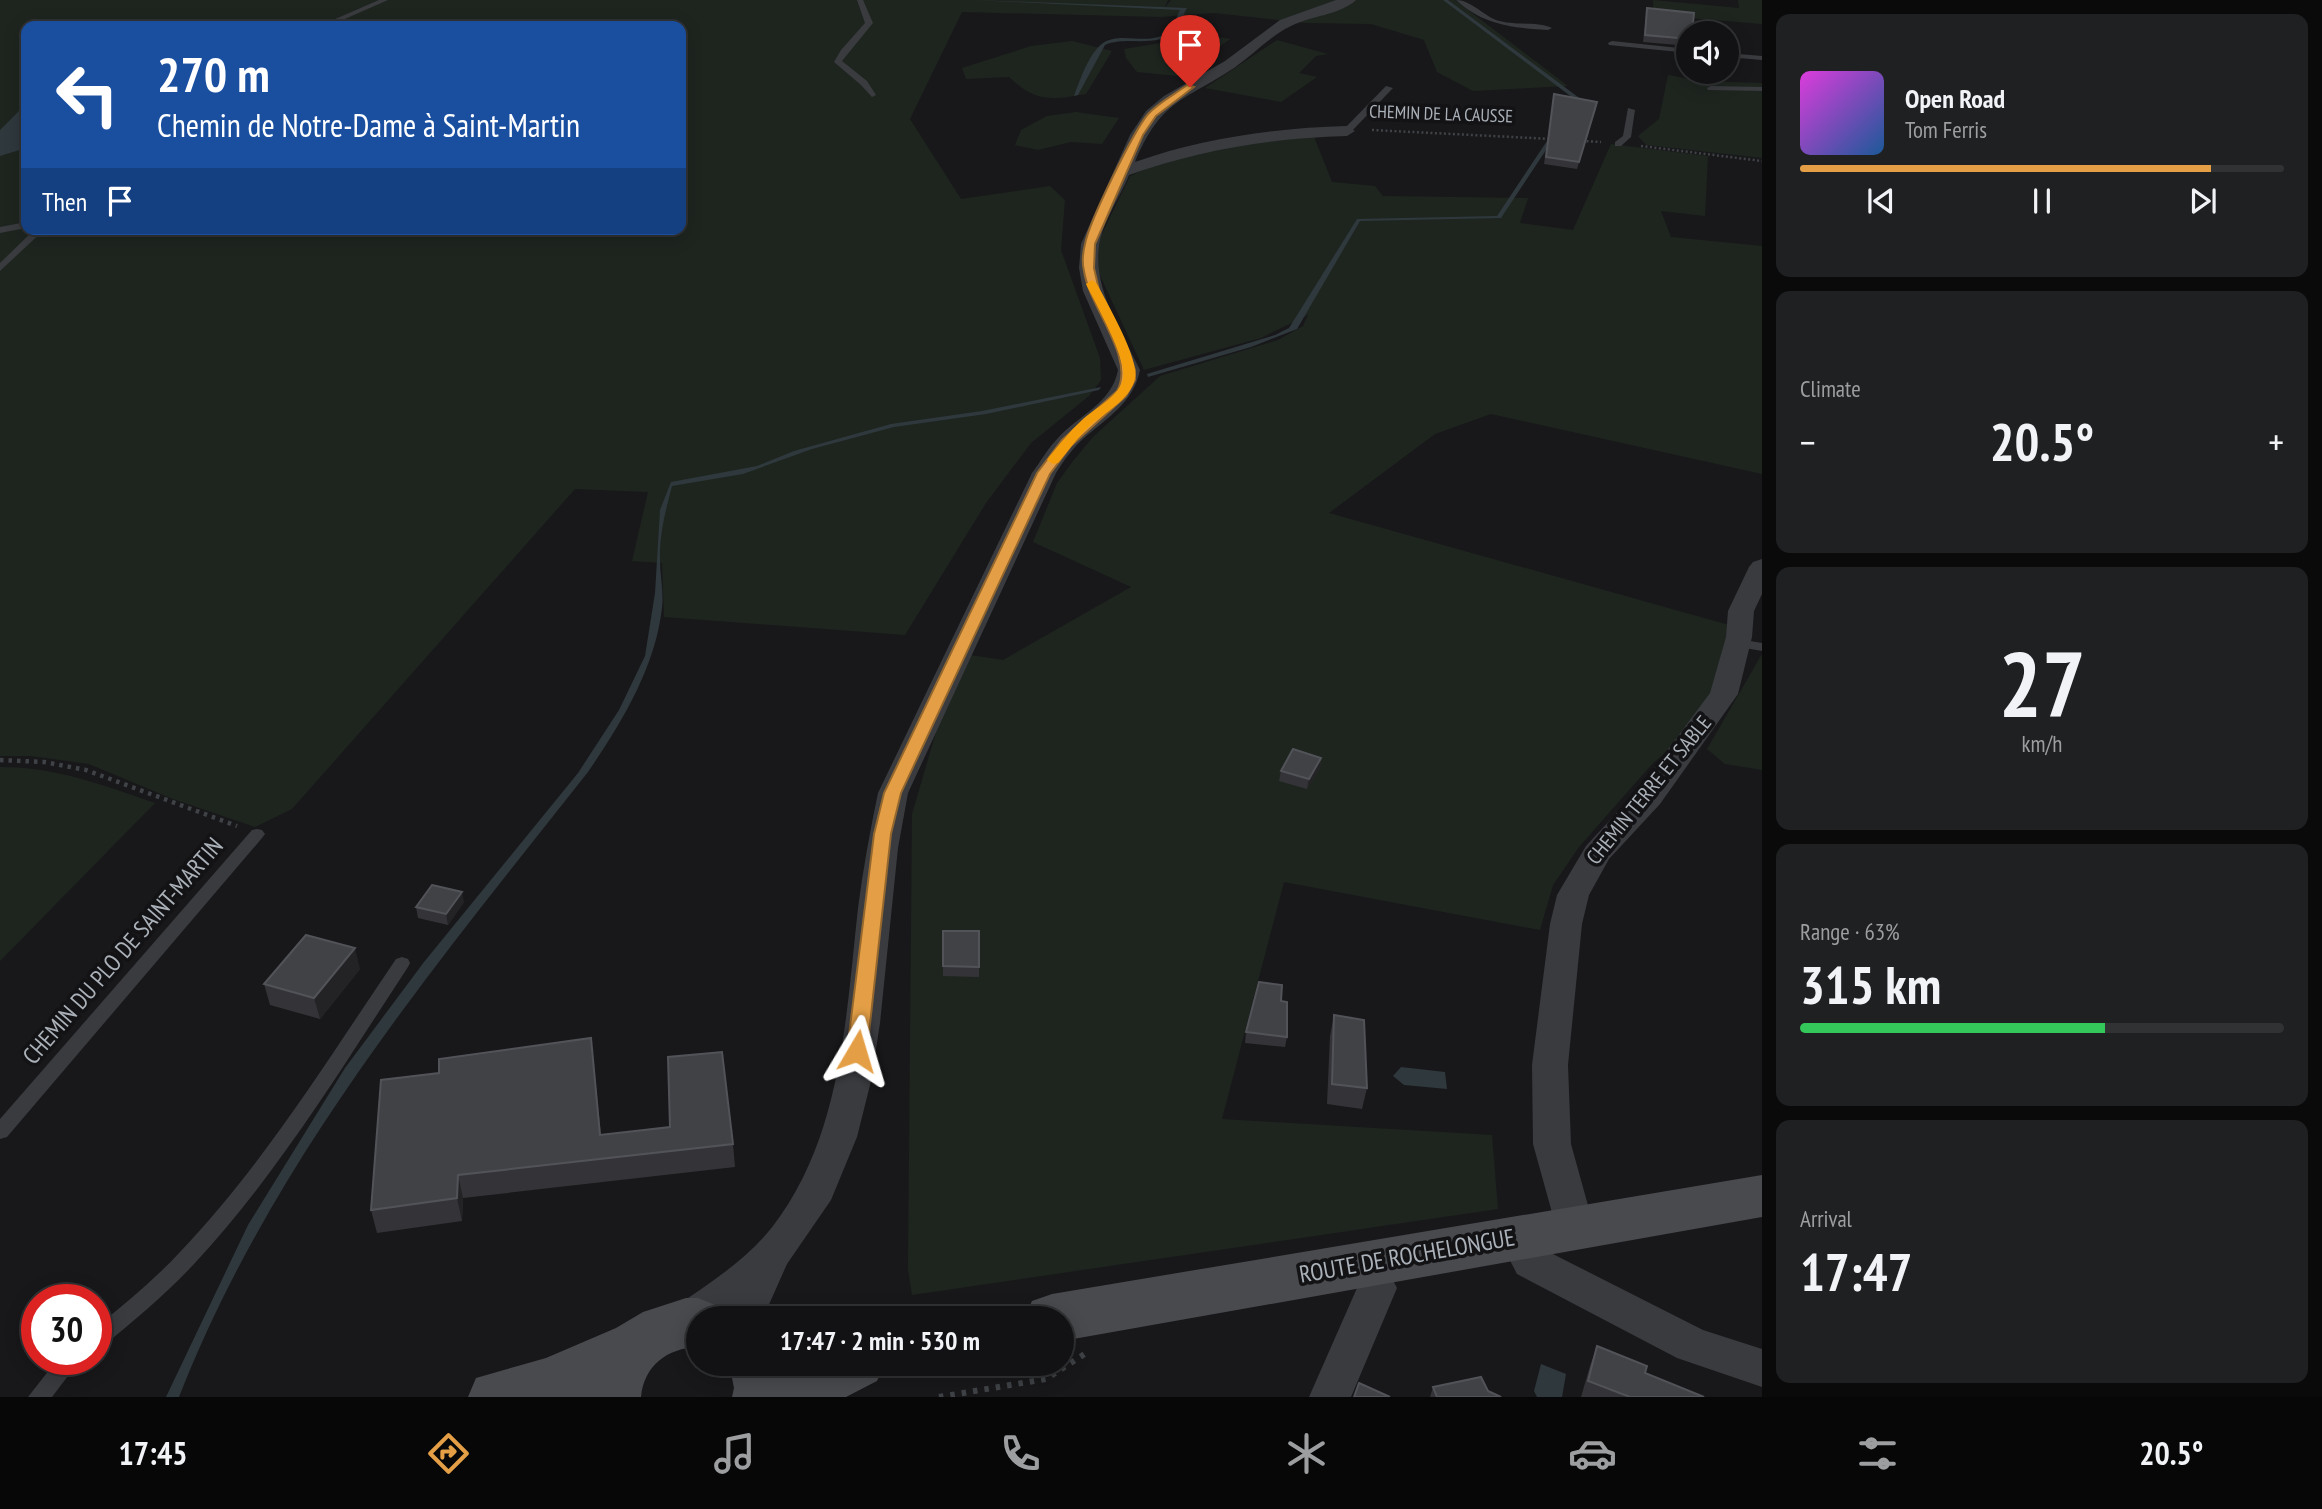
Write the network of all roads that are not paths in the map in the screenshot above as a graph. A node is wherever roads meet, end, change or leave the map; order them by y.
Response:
1 (385, 0) edge
2 (860, 0) edge
3 (1349, 0) edge
4 (1459, 0) edge
5 (335, 21) edge
6 (1548, 28) dead end
7 (1612, 43) dead end
8 (1676, 50) edge
9 (1739, 56) edge
10 (1762, 58) edge
11 (1389, 88) dead end
12 (1711, 88) dead end
13 (1762, 89) edge
14 (872, 95) dead end
15 (1631, 110) dead end
16 (1347, 131) joint
17 (1618, 144) road end
18 (1122, 172) junction
19 (21, 226) edge
20 (0, 230) edge
21 (35, 235) edge
22 (0, 268) edge
23 (1762, 567) edge
24 (1750, 645) edge
25 (257, 834) road end
26 (402, 963) dead end
27 (0, 1132) edge
28 (1762, 1196) edge
29 (1575, 1227) junction
30 (1517, 1237) junction
31 (777, 1248) junction
32 (1364, 1263) junction
33 (748, 1306) edge
34 (1074, 1314) edge
35 (112, 1328) edge
36 (656, 1348) edge
37 (1762, 1368) edge
38 (57, 1375) edge
39 (761, 1376) edge
40 (831, 1376) edge
41 (39, 1397) edge
42 (497, 1397) edge
43 (761, 1397) edge
44 (790, 1397) edge
45 (1330, 1397) edge

1 - 5 lane
2 - 14 lane
3 - 18 street
4 - 6 lane
7 - 8 lane
9 - 10 lane
11 - 16 lane
12 - 13 lane
15 - 17 lane
16 - 18 street, CHEMIN DE LA CAUSSE
18 - 31 street
19 - 20 lane
21 - 22 lane
23 - 24 street, CHEMIN TERRE ET SABLE
24 - 29 street, CHEMIN TERRE ET SABLE
25 - 27 lane, CHEMIN DU PLO DE SAINT-MARTIN
26 - 35 lane
28 - 29 main road, ROUTE DE ROCHELONGUE
29 - 30 main road, ROUTE DE ROCHELONGUE
30 - 32 main road, ROUTE DE ROCHELONGUE
30 - 37 street
31 - 33 street
31 - 36 street
32 - 34 main road, ROUTE DE ROCHELONGUE
32 - 45 street
36 - 42 main road
38 - 41 lane
39 - 43 main road
40 - 44 main road

